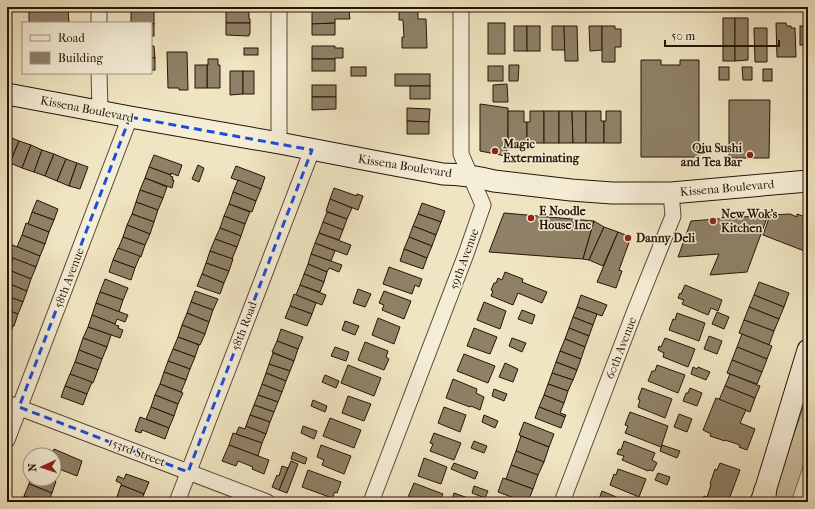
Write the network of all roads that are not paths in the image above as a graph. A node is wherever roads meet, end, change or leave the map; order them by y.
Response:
1 (99, 7) edge
2 (279, 7) edge
3 (461, 7) edge
4 (99, 22) edge
5 (100, 74) edge
6 (7, 94) edge
7 (100, 110) junction
8 (130, 117) junction
9 (279, 143) junction
10 (312, 150) junction
11 (470, 177) junction
12 (808, 181) edge
13 (671, 193) junction
14 (808, 350) edge
15 (13, 405) edge
16 (7, 440) edge
17 (188, 472) junction
18 (763, 498) edge
19 (177, 502) edge
20 (267, 502) edge
21 (371, 502) edge
22 (562, 502) edge

1 - 4 street
2 - 9 street
3 - 11 street, 59th Avenue
5 - 7 street
6 - 7 main road, Kissena Boulevard
7 - 8 main road, Kissena Boulevard
8 - 9 main road, Kissena Boulevard
8 - 15 street, 58th Avenue
9 - 10 main road, Kissena Boulevard
10 - 11 main road, Kissena Boulevard
10 - 17 street, 58th Road
11 - 13 main road, Kissena Boulevard
11 - 21 street, 59th Avenue
12 - 13 main road, Kissena Boulevard
13 - 22 street, 60th Avenue
14 - 18 main road
15 - 16 street, 58th Avenue
15 - 17 street, 153rd Street
17 - 19 street, 58th Road
17 - 20 street, 153rd Street

